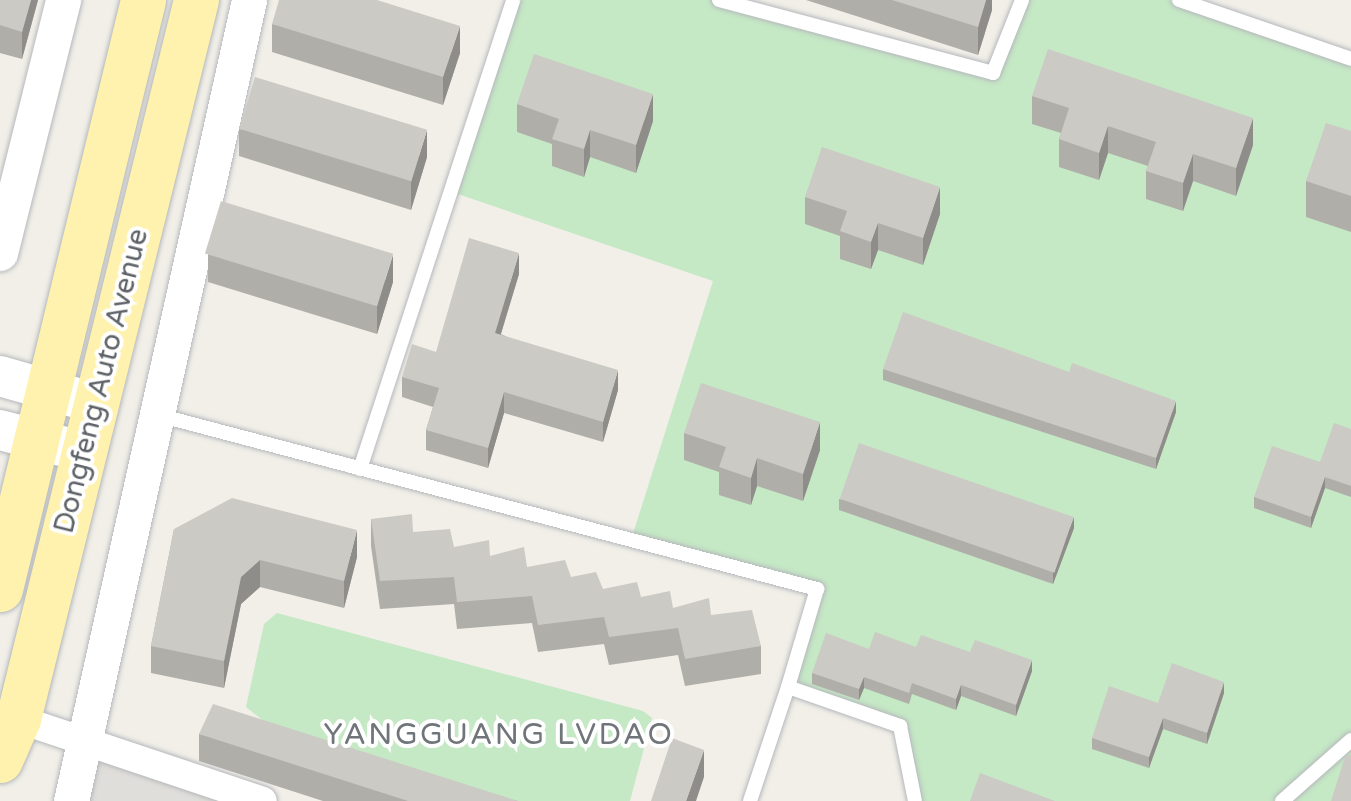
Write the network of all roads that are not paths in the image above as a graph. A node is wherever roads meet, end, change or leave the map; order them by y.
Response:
1 (63, 0) edge
2 (143, 0) edge
3 (196, 0) edge
4 (250, 0) edge
5 (513, 0) edge
6 (719, 0) edge
7 (1022, 0) edge
8 (1179, 0) edge
9 (1351, 59) edge
10 (0, 254) edge
11 (0, 376) edge
12 (50, 390) junction
13 (94, 403) junction
14 (157, 415) junction
15 (18, 435) edge
16 (82, 452) junction
17 (360, 469) junction
18 (0, 589) edge
19 (788, 688) junction
20 (18, 719) junction
21 (1351, 740) edge
22 (83, 741) junction
23 (0, 760) edge
24 (72, 801) edge
25 (263, 801) edge
26 (750, 801) edge
27 (914, 801) edge
28 (1282, 801) edge

1 - 10 street
2 - 12 main road, Dongfeng Auto Avenue
3 - 13 main road, Dongfeng Auto Avenue
4 - 14 street
5 - 17 lane
6 - 7 lane
8 - 9 lane
11 - 12 main road
12 - 13 main road
12 - 15 main road, Dongfeng Auto Avenue
13 - 16 main road, Dongfeng Auto Avenue
14 - 17 lane
14 - 22 street
15 - 16 main road
15 - 18 main road, Dongfeng Auto Avenue
16 - 20 main road, Dongfeng Auto Avenue
17 - 19 lane
19 - 26 lane
19 - 27 lane
20 - 22 street
20 - 23 main road, Dongfeng Auto Avenue
21 - 28 lane
22 - 24 street
22 - 25 street

